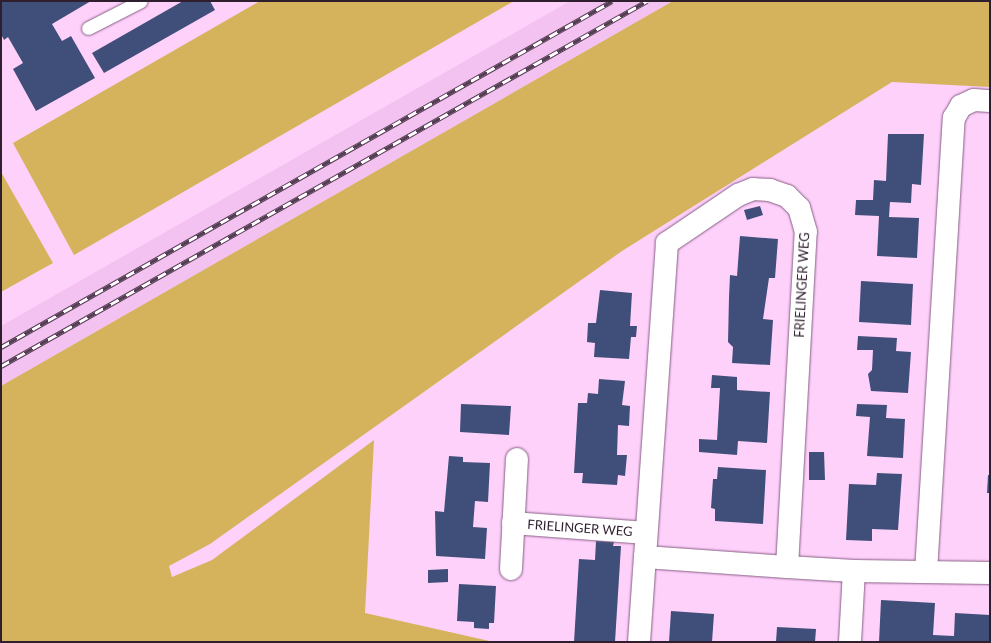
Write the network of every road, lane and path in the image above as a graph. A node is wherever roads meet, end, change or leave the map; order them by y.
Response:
1 (141, 1) edge
2 (88, 28) dead end
3 (990, 101) edge
4 (517, 459) dead end
5 (513, 523) junction
6 (646, 533) junction
7 (645, 557) junction
8 (787, 567) junction
9 (511, 569) dead end
10 (854, 571) junction
11 (926, 572) junction
12 (990, 573) edge
13 (639, 642) edge
14 (850, 642) edge

1 - 2 lane
3 - 11 street
4 - 5 street, FRIELINGER WEG
5 - 6 street, FRIELINGER WEG
5 - 9 street, FRIELINGER WEG
6 - 7 street, FRIELINGER WEG
6 - 8 street, FRIELINGER WEG
7 - 8 street
7 - 13 street, FRIELINGER WEG
8 - 10 street
10 - 11 street
10 - 14 street
11 - 12 street

